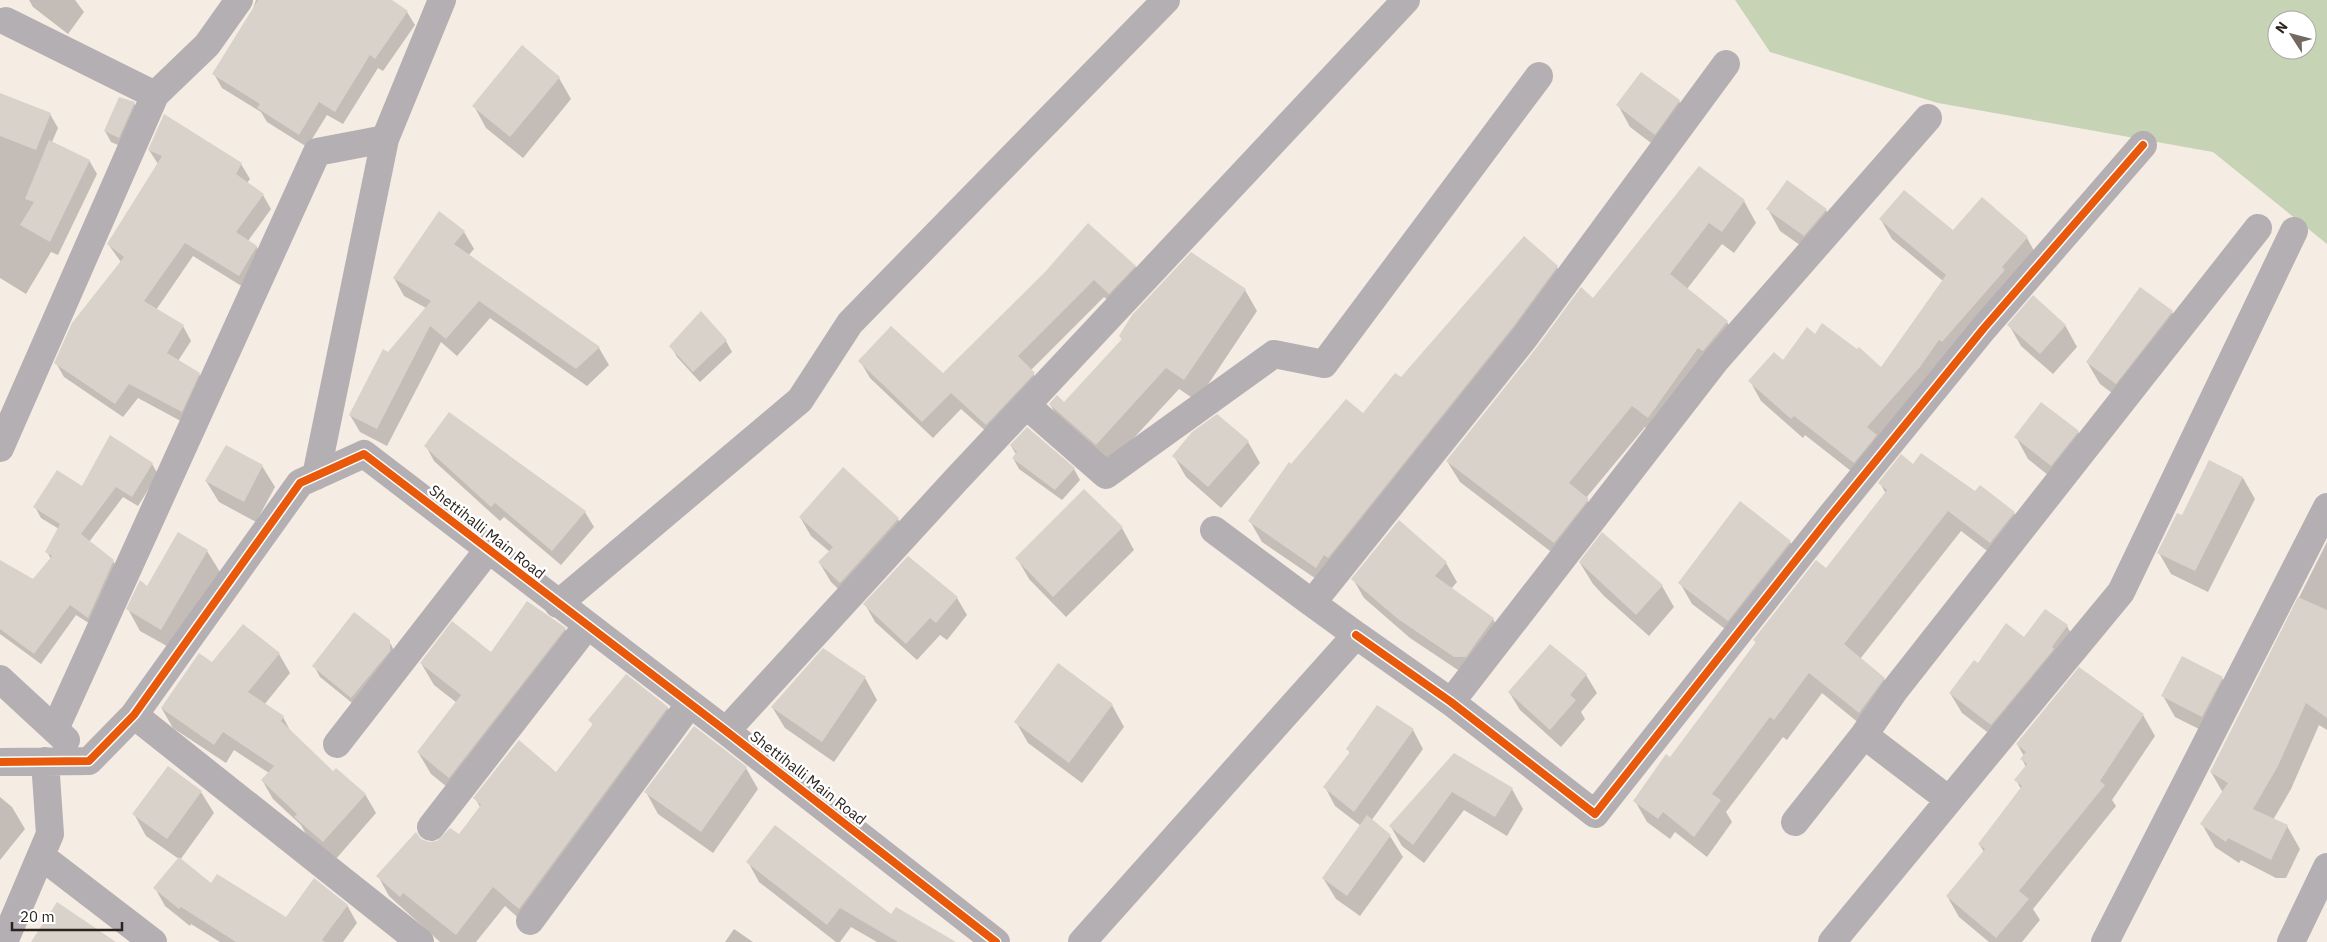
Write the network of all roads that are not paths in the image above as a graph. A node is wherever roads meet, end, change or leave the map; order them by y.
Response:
1 (239, 0) edge
2 (442, 0) edge
3 (1166, 0) edge
4 (1406, 0) edge
5 (7, 18) edge
6 (1726, 64) dead end
7 (1539, 76) dead end
8 (154, 95) junction
9 (1928, 118) dead end
10 (385, 139) junction
11 (2143, 145) dead end
12 (2258, 228) dead end
13 (2294, 231) dead end
14 (1026, 405) junction
15 (0, 448) edge
16 (316, 476) junction
17 (2327, 508) edge
18 (1214, 530) dead end
19 (488, 550) junction
20 (558, 604) junction
21 (1312, 604) junction
22 (587, 626) junction
23 (1356, 635) junction
24 (0, 679) edge
25 (1450, 702) junction
26 (689, 705) junction
27 (134, 715) junction
28 (55, 729) junction
29 (726, 731) junction
30 (1864, 735) junction
31 (337, 744) dead end
32 (45, 761) junction
33 (90, 761) junction
34 (0, 762) edge
35 (1949, 800) junction
36 (1795, 822) dead end
37 (431, 827) dead end
38 (41, 856) junction
39 (2327, 867) edge
40 (530, 921) dead end
41 (992, 941) edge
42 (4, 942) edge
43 (152, 942) edge
44 (420, 942) edge
45 (1082, 942) edge
46 (1832, 942) edge
47 (2105, 942) edge
48 (2290, 942) edge

1 - 8 street
2 - 10 street
3 - 20 street
4 - 14 street
5 - 8 street
6 - 21 street
7 - 14 street
8 - 15 street
9 - 25 street
10 - 16 street
10 - 28 street
11 - 25 street
12 - 30 street
13 - 35 street
14 - 29 street
16 - 19 street, Shettihalli Main Road
16 - 27 street, Shettihalli Main Road
17 - 47 street
18 - 21 street
19 - 20 street, Shettihalli Main Road
19 - 31 street
20 - 22 street, Shettihalli Main Road
21 - 23 street
22 - 26 street, Shettihalli Main Road
22 - 37 street
23 - 25 street
23 - 45 street
24 - 28 street
26 - 29 street, Shettihalli Main Road
26 - 40 street
27 - 33 street, Shettihalli Main Road
27 - 44 street
28 - 33 street
29 - 41 street, Shettihalli Main Road
30 - 35 street
30 - 36 street
32 - 33 street
32 - 34 street
32 - 38 street
35 - 46 street
38 - 42 street
38 - 43 street
39 - 48 street

